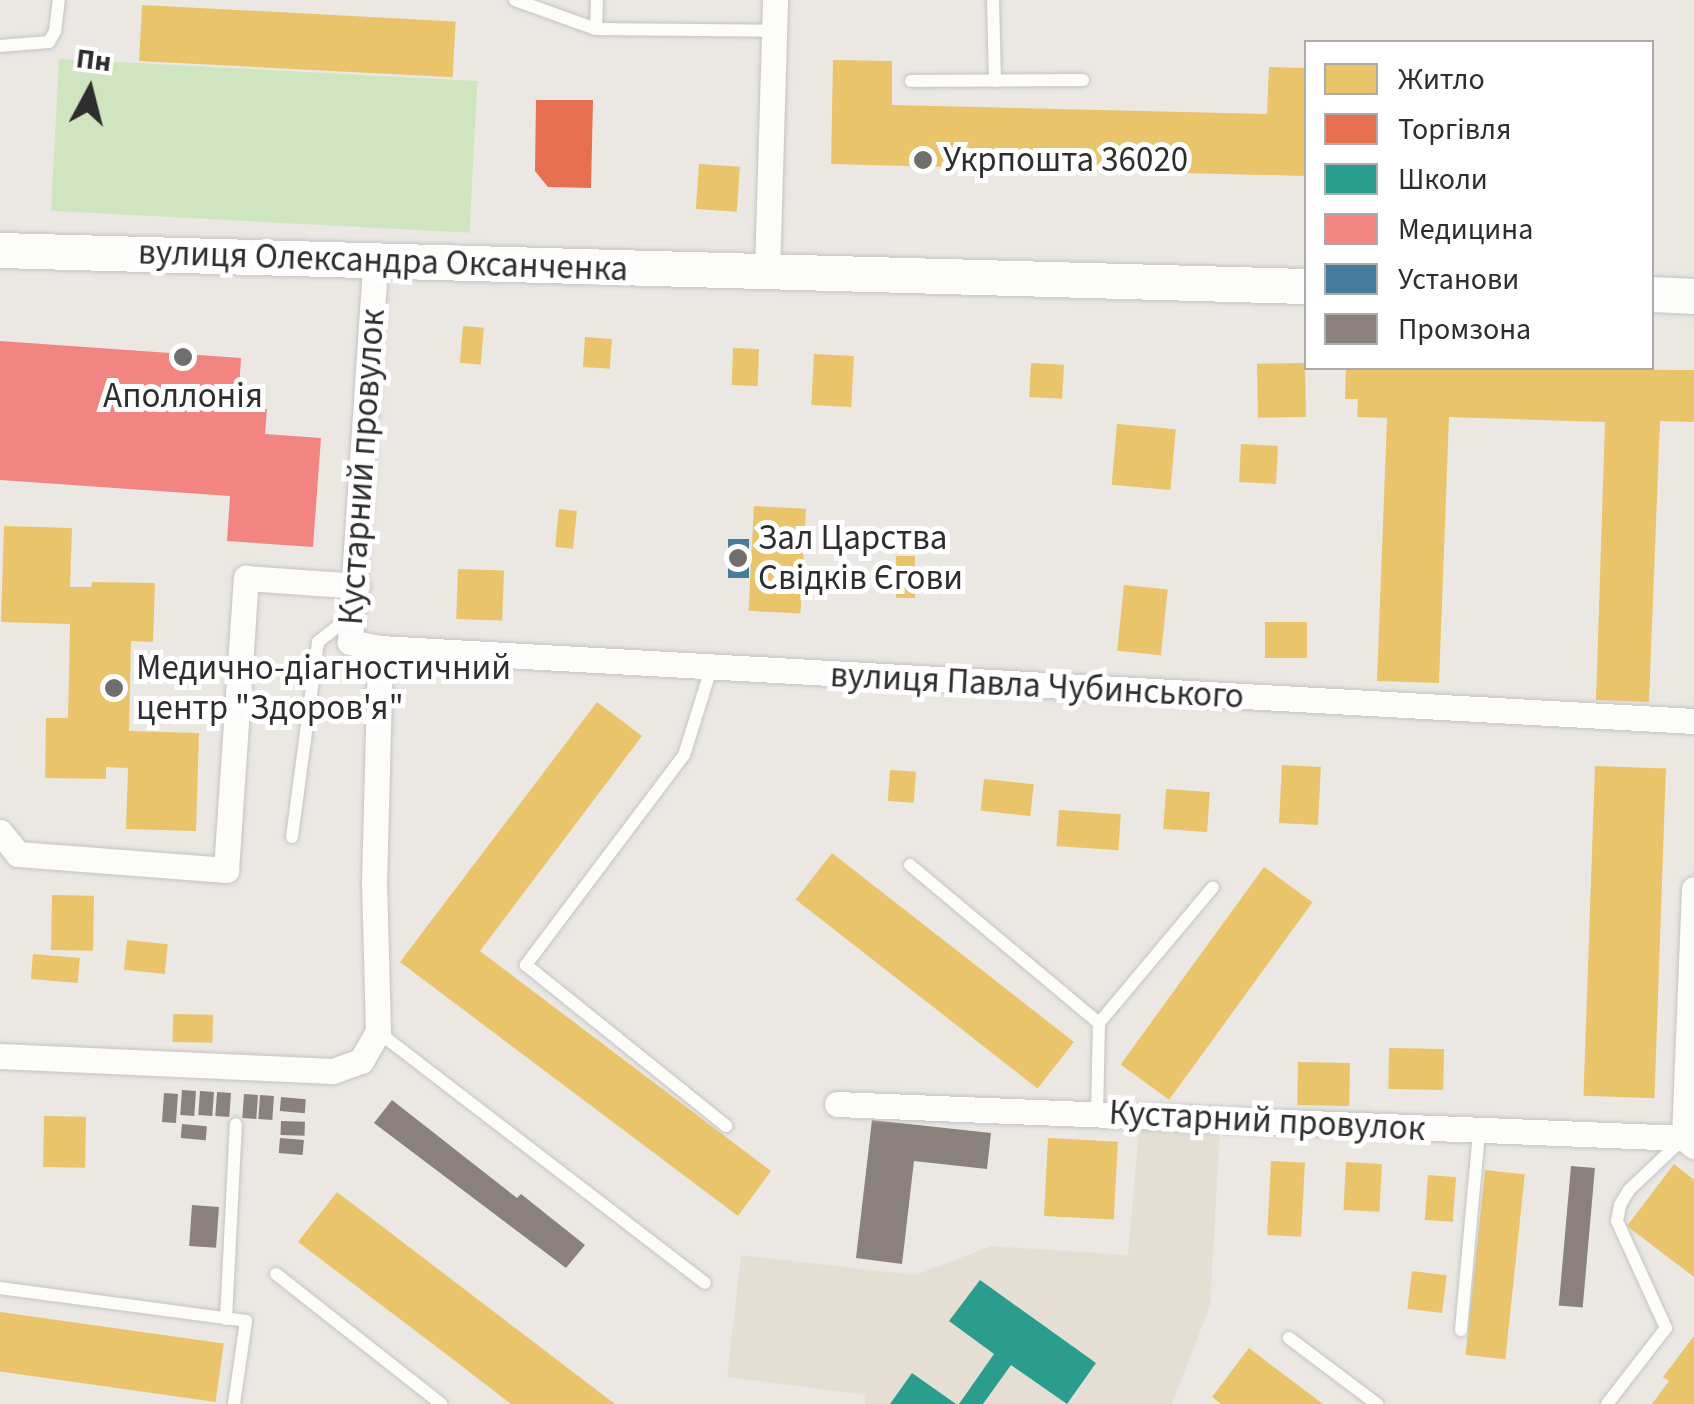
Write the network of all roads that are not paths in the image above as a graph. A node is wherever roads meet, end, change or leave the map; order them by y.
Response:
1 (59, 0) edge
2 (516, 0) edge
3 (597, 0) edge
4 (775, 0) edge
5 (993, 0) edge
6 (596, 30) junction
7 (774, 31) junction
8 (0, 46) edge
9 (1083, 80) dead end
10 (911, 81) dead end
11 (994, 81) junction
12 (0, 250) edge
13 (375, 263) junction
14 (767, 272) junction
15 (1304, 286) edge
16 (1654, 294) edge
17 (1694, 296) edge
18 (357, 586) junction
19 (354, 614) junction
20 (380, 648) junction
21 (712, 669) junction
22 (1694, 721) edge
23 (0, 832) edge
24 (292, 837) dead end
25 (910, 865) dead end
26 (1213, 886) dead end
27 (1694, 889) edge
28 (1100, 1023) junction
29 (378, 1032) junction
30 (0, 1056) edge
31 (837, 1104) dead end
32 (1098, 1112) junction
33 (236, 1124) dead end
34 (726, 1126) dead end
35 (1480, 1131) junction
36 (1689, 1142) edge
37 (276, 1274) dead end
38 (705, 1283) dead end
39 (0, 1288) edge
40 (226, 1319) junction
41 (1461, 1330) dead end
42 (1288, 1338) dead end
43 (234, 1404) edge
44 (440, 1404) edge
45 (1378, 1404) edge
46 (1607, 1404) edge

1 - 8 lane
2 - 6 lane
3 - 6 lane
4 - 7 street
5 - 11 lane
6 - 7 lane
7 - 14 street
9 - 11 lane
10 - 11 lane
12 - 13 main road, вулиця Олександра Оксанченка
13 - 14 main road, вулиця Олександра Оксанченка
13 - 18 street, Кустарний провулок
14 - 15 main road, вулиця Олександра Оксанченка
16 - 17 main road
18 - 19 street, Кустарний провулок
18 - 23 street
19 - 20 street, Кустарний провулок
19 - 24 lane
20 - 21 street, вулиця Павла Чубинського
20 - 29 street, Кустарний провулок
21 - 22 street, вулиця Павла Чубинського
21 - 34 lane
25 - 28 lane
26 - 28 lane
27 - 36 street
28 - 32 lane
29 - 30 street
29 - 38 lane
31 - 32 street, Кустарний провулок
32 - 35 street, Кустарний провулок
33 - 40 lane
35 - 36 street, Кустарний провулок
35 - 41 lane
36 - 46 lane
37 - 44 lane
39 - 40 lane
40 - 43 lane
42 - 45 lane

